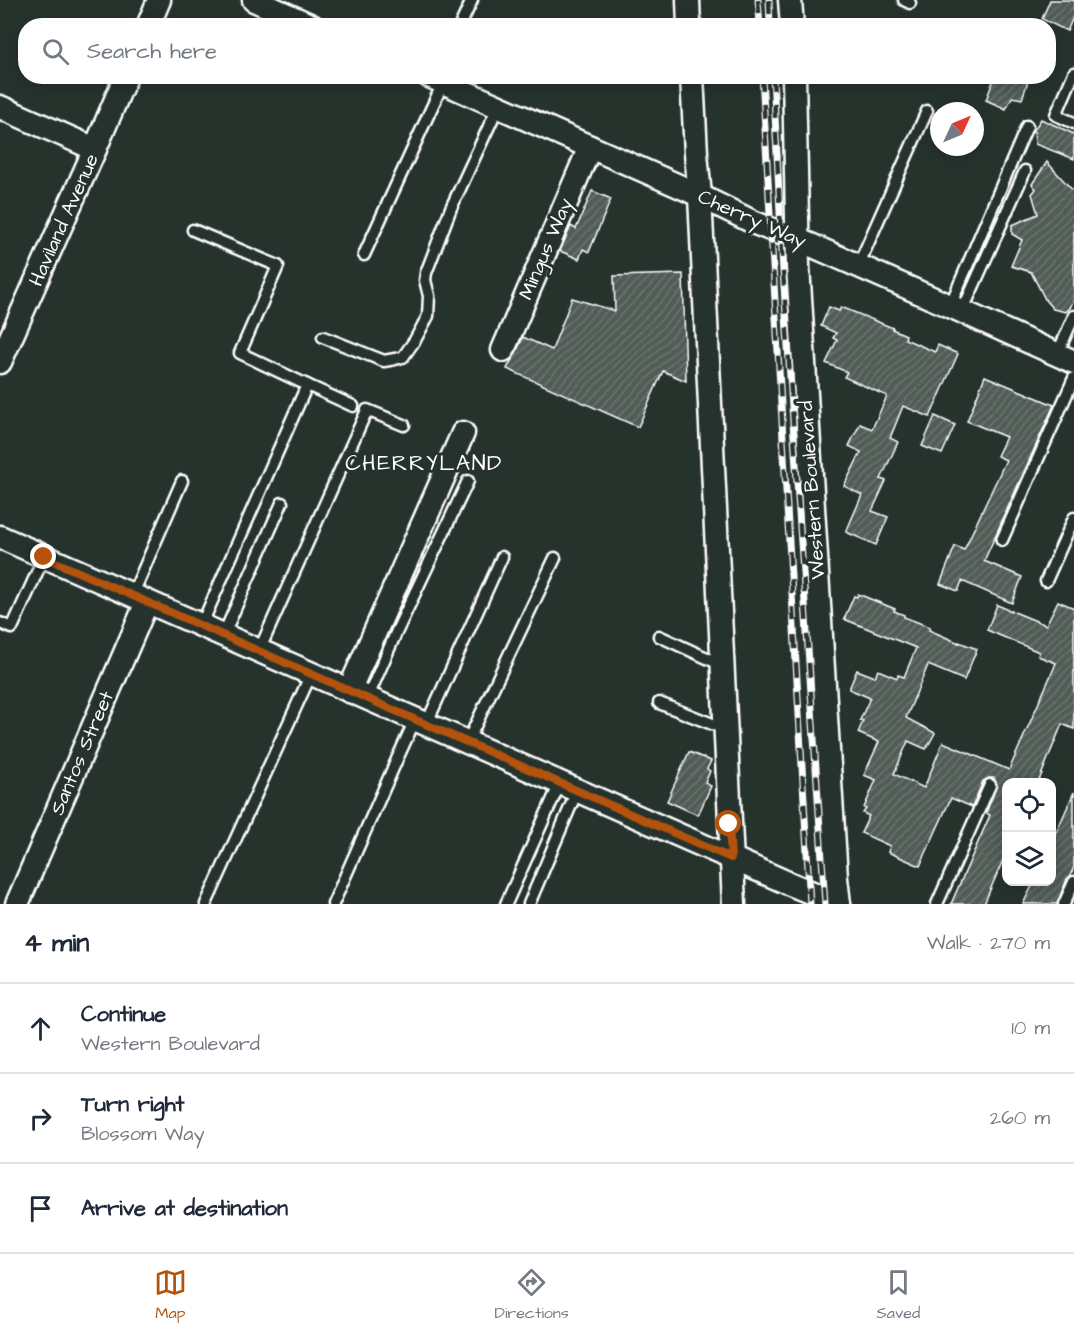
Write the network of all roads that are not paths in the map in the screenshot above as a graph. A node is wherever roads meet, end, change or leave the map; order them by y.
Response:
1 (159, 0) edge
2 (254, 0) edge
3 (472, 0) edge
4 (688, 0) edge
5 (790, 0) edge
6 (151, 18) edge
7 (294, 18) edge
8 (464, 18) edge
9 (689, 18) edge
10 (791, 18) edge
11 (1074, 73) edge
12 (123, 84) edge
13 (434, 84) edge
14 (447, 84) edge
15 (692, 84) edge
16 (794, 84) edge
17 (0, 107) edge
18 (498, 107) junction
19 (927, 111) dead end
20 (1074, 123) edge
21 (1027, 126) dead end
22 (590, 147) junction
23 (95, 149) junction
24 (1024, 171) dead end
25 (700, 196) junction
26 (193, 230) dead end
27 (797, 240) junction
28 (364, 255) dead end
29 (858, 266) junction
30 (956, 309) junction
31 (1074, 316) edge
32 (323, 337) dead end
33 (503, 350) dead end
34 (1066, 359) edge
35 (0, 362) edge
36 (1074, 378) edge
37 (307, 385) junction
38 (353, 405) dead end
39 (404, 425) dead end
40 (463, 433) dead end
41 (182, 481) dead end
42 (468, 481) dead end
43 (282, 503) dead end
44 (1074, 518) edge
45 (0, 537) edge
46 (1002, 540) dead end
47 (44, 557) junction
48 (502, 557) dead end
49 (555, 558) dead end
50 (1046, 581) dead end
51 (139, 599) junction
52 (0, 623) edge
53 (201, 626) junction
54 (223, 636) junction
55 (659, 636) dead end
56 (259, 651) junction
57 (722, 665) junction
58 (311, 674) junction
59 (358, 695) junction
60 (659, 703) dead end
61 (421, 723) junction
62 (725, 729) junction
63 (467, 743) junction
64 (990, 785) dead end
65 (568, 787) junction
66 (731, 858) junction
67 (1074, 882) edge
68 (17, 904) edge
69 (206, 904) edge
70 (333, 904) edge
71 (506, 904) edge
72 (529, 904) edge
73 (734, 904) edge
74 (839, 904) edge
75 (937, 904) edge
76 (1064, 904) edge

1 - 6 street
2 - 7 street
3 - 8 lane
4 - 9 street
5 - 10 street
11 - 20 lane
12 - 23 street, Haviland Avenue
13 - 28 lane
14 - 18 street, Cherry Way
15 - 25 street
16 - 27 street, Western Boulevard
17 - 23 street
18 - 22 street, Cherry Way
18 - 32 lane
19 - 29 lane
21 - 30 lane
22 - 25 street, Cherry Way
22 - 33 street, Mingus Way
23 - 35 street, Haviland Avenue
24 - 30 lane
25 - 27 street, Cherry Way
25 - 57 street
26 - 37 lane
27 - 29 street, Cherry Way
27 - 74 street, Western Boulevard
29 - 30 street, Cherry Way
30 - 34 street, Cherry Way
31 - 34 lane
36 - 46 lane
37 - 38 lane
37 - 53 lane
39 - 56 lane
40 - 59 street
41 - 51 lane
42 - 59 lane
43 - 54 lane
44 - 50 lane
45 - 47 street
47 - 51 street
47 - 52 lane
48 - 61 lane
49 - 63 lane
51 - 53 street
51 - 68 street, Santos Street
53 - 54 street
54 - 56 street
55 - 57 lane
56 - 58 street
57 - 62 street
58 - 59 street
58 - 69 lane
59 - 61 street
60 - 62 lane
61 - 63 street
61 - 70 lane
62 - 66 street
63 - 65 street
64 - 75 lane
65 - 66 street
65 - 71 lane
65 - 72 lane
66 - 73 street
66 - 74 street
67 - 76 lane

